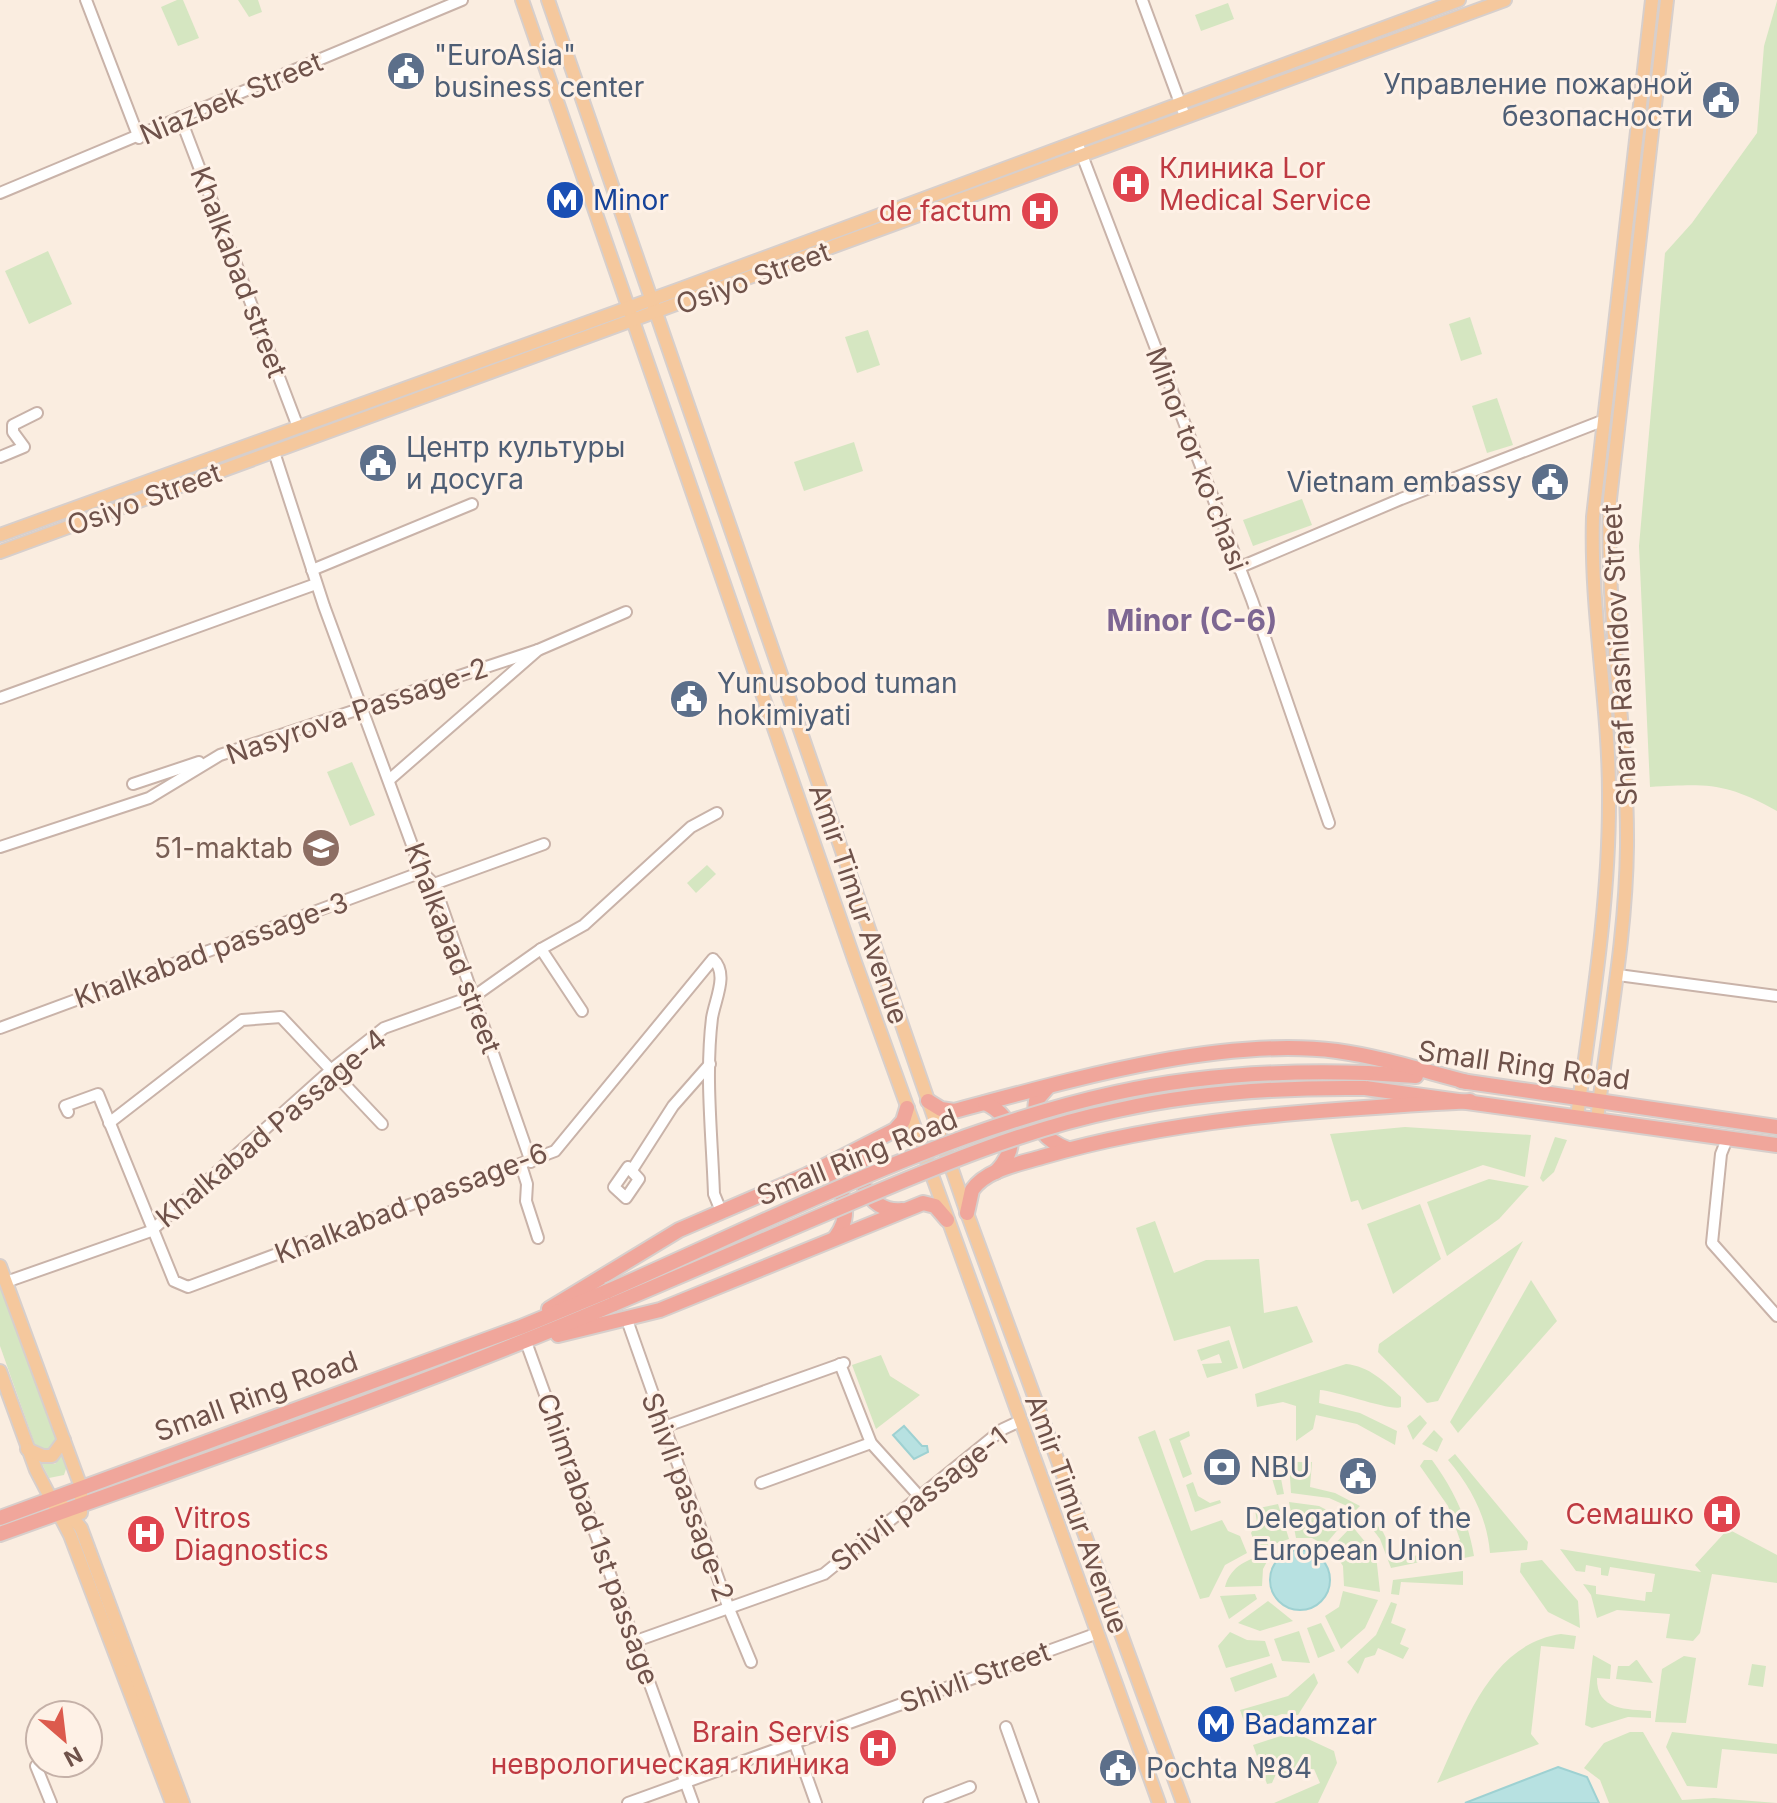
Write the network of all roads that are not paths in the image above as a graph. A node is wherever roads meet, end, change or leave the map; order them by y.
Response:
1 (86, 0) edge
2 (462, 0) edge
3 (522, 0) edge
4 (548, 0) edge
5 (1142, 0) edge
6 (1459, 0) edge
7 (1505, 0) edge
8 (1652, 0) edge
9 (1667, 0) edge
10 (1180, 104) junction
11 (180, 117) junction
12 (1185, 118) junction
13 (139, 138) junction
14 (1077, 142) junction
15 (1083, 156) junction
16 (0, 193) edge
17 (651, 299) junction
18 (629, 307) junction
19 (656, 314) junction
20 (634, 321) junction
21 (37, 413) dead end
22 (1602, 421) junction
23 (298, 427) junction
24 (274, 452) junction
25 (0, 457) edge
26 (472, 504) dead end
27 (722, 508) junction
28 (701, 518) junction
29 (0, 535) edge
30 (0, 552) edge
31 (1238, 568) junction
32 (312, 570) junction
33 (316, 584) junction
34 (626, 612) dead end
35 (538, 650) junction
36 (0, 698) edge
37 (362, 709) junction
38 (220, 755) junction
39 (389, 780) junction
40 (133, 784) dead end
41 (717, 813) dead end
42 (1329, 823) dead end
43 (544, 844) dead end
44 (0, 847) edge
45 (422, 872) junction
46 (434, 884) junction
47 (854, 890) junction
48 (833, 899) junction
49 (541, 949) junction
50 (1618, 975) junction
51 (476, 995) junction
52 (1777, 996) edge
53 (582, 1011) dead end
54 (0, 1028) edge
55 (710, 1064) junction
56 (332, 1069) junction
57 (1366, 1080) junction
58 (1467, 1082) junction
59 (1052, 1085) junction
60 (1579, 1098) junction
61 (928, 1101) junction
62 (1470, 1101) junction
63 (1600, 1101) junction
64 (985, 1103) junction
65 (907, 1108) junction
66 (68, 1112) dead end
67 (1577, 1117) junction
68 (1597, 1120) junction
69 (109, 1123) junction
70 (382, 1124) dead end
71 (1777, 1127) edge
72 (1727, 1139) junction
73 (875, 1141) junction
74 (1777, 1145) edge
75 (1068, 1149) junction
76 (526, 1164) junction
77 (632, 1170) dead end
78 (995, 1173) junction
79 (809, 1174) junction
80 (903, 1210) junction
81 (721, 1211) junction
82 (967, 1213) junction
83 (947, 1220) junction
84 (151, 1231) junction
85 (538, 1238) dead end
86 (834, 1238) junction
87 (0, 1266) edge
88 (6, 1282) junction
89 (1777, 1316) edge
90 (629, 1325) junction
91 (524, 1334) junction
92 (0, 1371) edge
93 (1020, 1421) junction
94 (664, 1427) junction
95 (64, 1440) junction
96 (871, 1443) junction
97 (27, 1449) junction
98 (761, 1483) dead end
99 (81, 1487) junction
100 (919, 1496) junction
101 (50, 1499) junction
102 (69, 1509) junction
103 (0, 1518) edge
104 (0, 1534) edge
105 (1096, 1567) junction
106 (1076, 1574) junction
107 (729, 1609) junction
108 (1098, 1633) junction
109 (636, 1641) junction
110 (751, 1662) dead end
111 (1006, 1727) dead end
112 (794, 1741) junction
113 (41, 1779) edge
114 (685, 1782) junction
115 (970, 1787) dead end
116 (51, 1803) edge
117 (172, 1803) edge
118 (183, 1803) edge
119 (628, 1803) edge
120 (693, 1803) edge
121 (816, 1803) edge
122 (929, 1803) edge
123 (1033, 1803) edge
124 (1159, 1803) edge
125 (1183, 1803) edge

1 - 13 street
2 - 11 street, Niazbek Street
3 - 18 main road
4 - 17 main road, Amir Timur Avenue
5 - 10 street
6 - 10 main road, Osiyo Street
7 - 12 main road, Osiyo Street
8 - 22 main road, Sharaf Rashidov Street
9 - 50 main road, Sharaf Rashidov Street
10 - 12 street
10 - 14 main road, Osiyo Street
11 - 13 street, Niazbek Street
11 - 23 street, Khalkabad street
12 - 15 main road, Osiyo Street
13 - 16 street, Niazbek Street
14 - 15 street, Minor tor ko'chasi
14 - 17 main road, Osiyo Street
15 - 19 main road, Osiyo Street
15 - 31 street, Minor tor ko'chasi
17 - 18 main road, Osiyo Street
17 - 19 main road, Amir Timur Avenue
18 - 20 main road
18 - 23 main road, Osiyo Street
19 - 20 main road, Osiyo Street
19 - 27 main road, Amir Timur Avenue
20 - 24 main road, Osiyo Street
20 - 28 main road
21 - 25 street
22 - 31 street
22 - 60 main road, Sharaf Rashidov Street
23 - 29 main road, Osiyo Street
24 - 30 main road, Osiyo Street
24 - 32 street, Khalkabad street
26 - 32 street
27 - 28 main road
27 - 47 main road, Amir Timur Avenue
28 - 48 main road, Amir Timur Avenue
31 - 42 street, Minor tor ko'chasi
32 - 33 street, Khalkabad street
33 - 36 street
33 - 37 street, Khalkabad street
34 - 35 street
35 - 37 street, Nasyrova Passage-2
35 - 39 street
37 - 38 street, Nasyrova Passage-2
37 - 39 street, Khalkabad street
38 - 40 street
38 - 44 street, Nasyrova Passage-2
39 - 45 street, Khalkabad street
41 - 49 street, Khalkabad Passage-4
43 - 46 street
45 - 46 street, Khalkabad street
45 - 54 street, Khalkabad passage-3
46 - 51 street, Khalkabad street
47 - 48 main road
47 - 61 main road, Amir Timur Avenue
48 - 65 main road, Amir Timur Avenue
49 - 51 street, Khalkabad Passage-4
49 - 53 street
50 - 52 street
50 - 63 main road, Sharaf Rashidov Street
51 - 56 street, Khalkabad Passage-4
51 - 76 street, Khalkabad street
55 - 76 street, Khalkabad passage-6
55 - 77 street
55 - 81 street
56 - 69 street
56 - 70 street
56 - 84 street, Khalkabad Passage-4
57 - 58 highway, Small Ring Road
57 - 62 highway, Small Ring Road
57 - 91 highway, Small Ring Road, bridge
58 - 59 highway
58 - 60 highway, Small Ring Road
59 - 64 highway
59 - 75 highway
60 - 63 highway, Small Ring Road
60 - 67 main road, Sharaf Rashidov Street
61 - 64 highway
61 - 82 main road, Amir Timur Avenue
62 - 67 highway, Small Ring Road
62 - 75 highway
63 - 68 main road, Sharaf Rashidov Street
63 - 71 highway, Small Ring Road
64 - 78 highway
65 - 73 highway
65 - 83 main road, Amir Timur Avenue
66 - 69 street
67 - 68 highway, Small Ring Road
68 - 72 highway, Small Ring Road
69 - 84 street
72 - 74 highway, Small Ring Road
72 - 89 street
73 - 79 highway
73 - 80 highway
75 - 78 highway
76 - 84 street, Khalkabad passage-6
76 - 85 street, Khalkabad street
78 - 82 highway
79 - 81 highway
79 - 86 highway
80 - 83 highway
80 - 86 highway
81 - 91 highway
82 - 105 main road, Amir Timur Avenue
83 - 93 main road, Amir Timur Avenue
84 - 88 street, Khalkabad Passage-4
86 - 90 highway
87 - 88 main road
88 - 95 main road
90 - 91 highway
90 - 94 street, Shivli passage-2
91 - 99 highway, Small Ring Road
91 - 102 highway, Small Ring Road
91 - 109 street, Chimrabad 1st passage
92 - 97 main road
93 - 100 street, Shivli passage-1
93 - 106 main road, Amir Timur Avenue
94 - 96 street
94 - 107 street, Shivli passage-2
95 - 97 main road
95 - 99 main road
96 - 98 street
96 - 100 street
97 - 101 main road
99 - 101 highway, Small Ring Road
99 - 102 main road
100 - 107 street, Shivli passage-1
101 - 102 main road
101 - 103 highway, Small Ring Road
102 - 104 highway, Small Ring Road
102 - 117 main road
102 - 118 main road
105 - 106 main road
105 - 125 main road, Amir Timur Avenue
106 - 108 main road, Amir Timur Avenue
107 - 109 street, Shivli passage-1
107 - 110 street, Shivli passage-2
108 - 112 street, Shivli Street
108 - 124 main road, Amir Timur Avenue
109 - 114 street, Chimrabad 1st passage
111 - 123 street
112 - 114 street, Shivli Street
112 - 121 street
113 - 116 street
114 - 119 street, Shivli Street
114 - 120 street, Chimrabad 1st passage
115 - 122 street

